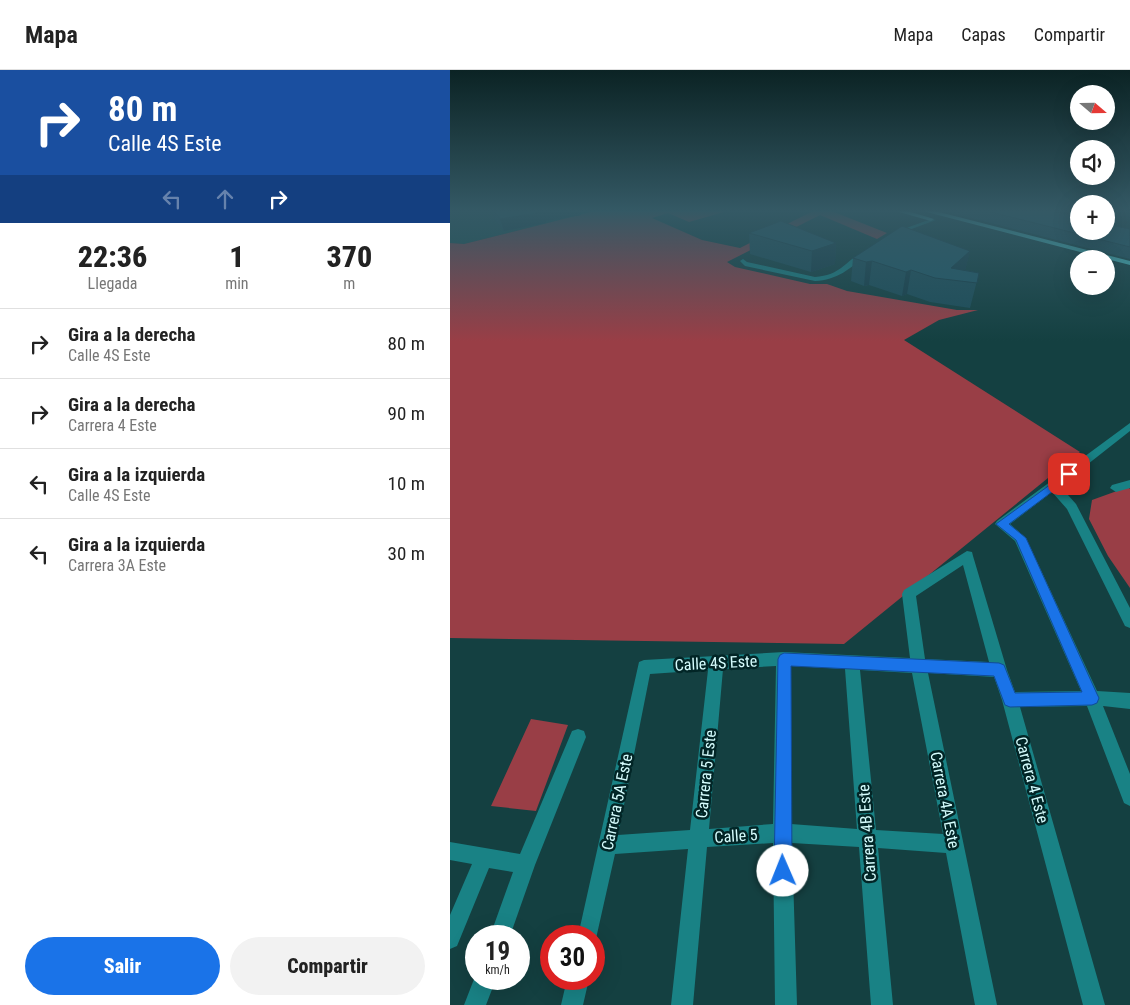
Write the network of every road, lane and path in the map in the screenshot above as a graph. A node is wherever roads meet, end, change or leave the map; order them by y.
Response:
1 (864, 254) edge
2 (1093, 254) edge
3 (743, 261) dead end
4 (1130, 263) edge
5 (1115, 266) edge
6 (1130, 270) edge
7 (1130, 426) edge
8 (1130, 484) edge
9 (1053, 486) junction
10 (1116, 488) dead end
11 (910, 594) joint
12 (1130, 622) edge
13 (784, 659) junction
14 (852, 661) junction
15 (716, 662) junction
16 (644, 667) joint
17 (919, 667) junction
18 (999, 670) junction
19 (1092, 698) junction
20 (1010, 700) junction
21 (1130, 700) edge
22 (578, 737) dead end
23 (1130, 797) edge
24 (782, 833) junction
25 (867, 837) junction
26 (699, 838) junction
27 (954, 844) junction
28 (608, 845) junction
29 (450, 851) edge
30 (484, 858) junction
31 (525, 865) junction
32 (504, 925) edge
33 (590, 925) edge
34 (450, 939) edge
35 (481, 990) edge
36 (575, 990) edge
37 (475, 1005) edge
38 (572, 1005) edge
39 (682, 1005) edge
40 (786, 1005) edge
41 (882, 1005) edge
42 (986, 1005) edge
43 (1094, 1005) edge

1 - 3 street
2 - 4 highway
5 - 6 highway
7 - 9 street
8 - 10 street
9 - 12 street
9 - 19 street
11 - 17 street, Carrera 4A Este
11 - 18 street, Carrera 4 Este
13 - 14 street, Calle 4S Este
13 - 15 street, Calle 4S Este
13 - 24 street
14 - 17 street, Calle 4S Este
14 - 25 street, Carrera 4B Este
15 - 16 street, Calle 4S Este
15 - 26 street, Carrera 5 Este
16 - 28 street, Carrera 5A Este
17 - 18 street, Calle 4S Este
17 - 27 street, Carrera 4A Este
18 - 20 street, Carrera 4 Este
19 - 20 street
19 - 21 street
19 - 23 street
20 - 43 street, Carrera 4 Este
22 - 31 street
24 - 25 street, Calle 5
24 - 26 street, Calle 5
24 - 40 street
25 - 27 street, Calle 5
25 - 41 street, Carrera 4B Este
26 - 28 street, Calle 5
26 - 39 street, Carrera 5 Este
27 - 42 street, Carrera 4A Este
28 - 33 street, Carrera 5A Este
29 - 30 street
30 - 31 street
30 - 34 street
31 - 32 street
35 - 37 street
36 - 38 street

